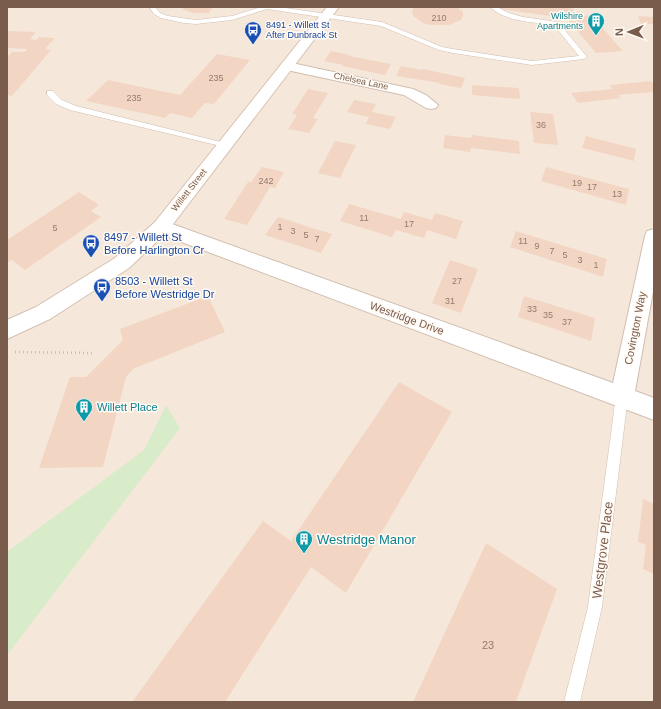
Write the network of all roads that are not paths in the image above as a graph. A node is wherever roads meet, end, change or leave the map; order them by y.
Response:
1 (152, 7) edge
2 (267, 7) edge
3 (492, 7) edge
4 (330, 11) edge
5 (287, 66) junction
6 (50, 93) dead end
7 (431, 105) dead end
8 (225, 145) junction
9 (160, 227) junction
10 (654, 236) edge
11 (7, 330) edge
12 (622, 396) junction
13 (654, 409) edge
14 (572, 702) edge

1 - 2 lane
2 - 4 lane
3 - 4 lane
4 - 5 street, Willett Street
5 - 7 street, Chelsea Lane
5 - 8 street, Willett Street
6 - 8 lane
8 - 9 street, Willett Street
9 - 11 street, Willett Street
9 - 12 street, Westridge Drive
10 - 12 street, Covington Way
12 - 13 street, Westridge Drive
12 - 14 lane, Westgrove Place

